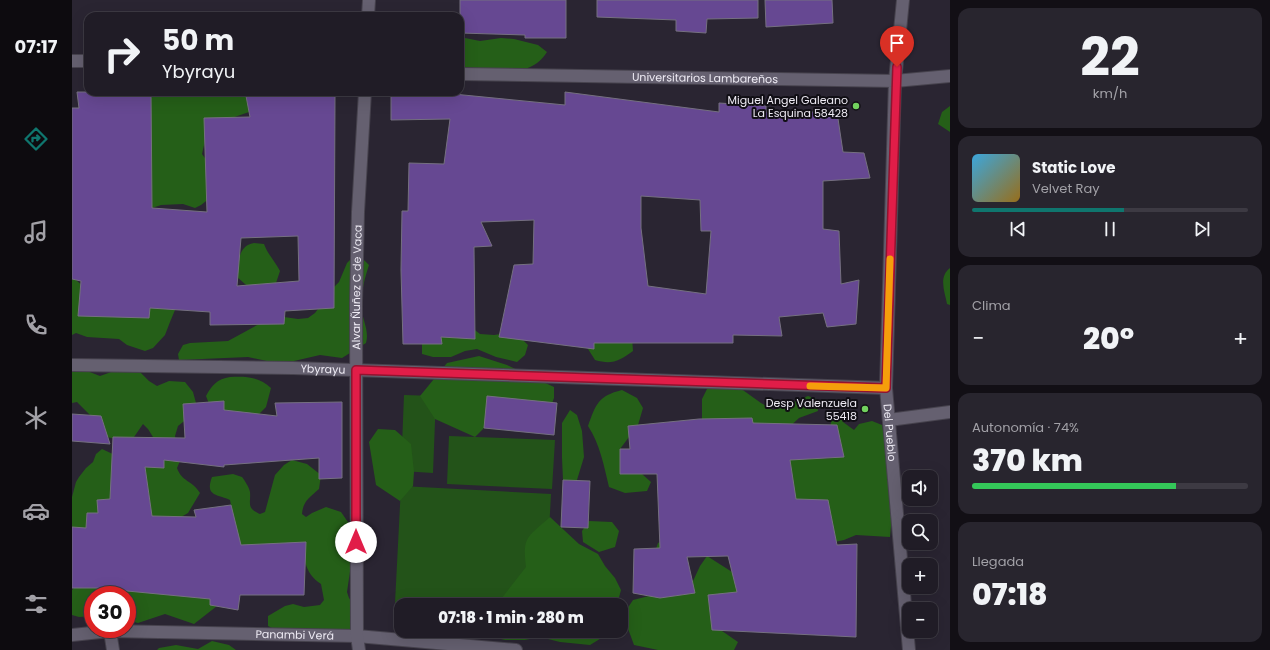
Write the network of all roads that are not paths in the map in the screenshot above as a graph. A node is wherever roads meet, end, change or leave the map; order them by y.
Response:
1 (368, 0) edge
2 (904, 0) edge
3 (368, 12) edge
4 (72, 61) edge
5 (84, 61) edge
6 (464, 74) edge
7 (950, 76) edge
8 (895, 81) junction
9 (365, 96) edge
10 (72, 365) edge
11 (356, 370) junction
12 (886, 388) junction
13 (950, 412) edge
14 (889, 420) junction
15 (136, 632) edge
16 (84, 634) edge
17 (72, 635) edge
18 (357, 636) junction
19 (111, 638) edge
20 (113, 650) edge
21 (359, 650) edge
22 (516, 650) edge
23 (909, 650) edge

1 - 3 street
2 - 8 street, Del Pueblo
4 - 5 street
6 - 8 street, Universitarios Lambareños
7 - 8 street, Universitarios Lambareños
8 - 12 street, Del Pueblo
9 - 11 street, Alvar Ñuñez C de Vaca
10 - 11 street, Ybyrayu
11 - 12 street, Ybyrayu
11 - 18 street, Alvar Ñuñez C de Vaca
12 - 14 street, Del Pueblo
13 - 14 street
14 - 23 street, Del Pueblo
15 - 18 street, Panambi Verá
16 - 17 street, Panambi Verá
18 - 21 street, Alvar Ñuñez C de Vaca
18 - 22 street, Panambi Verá
19 - 20 street

